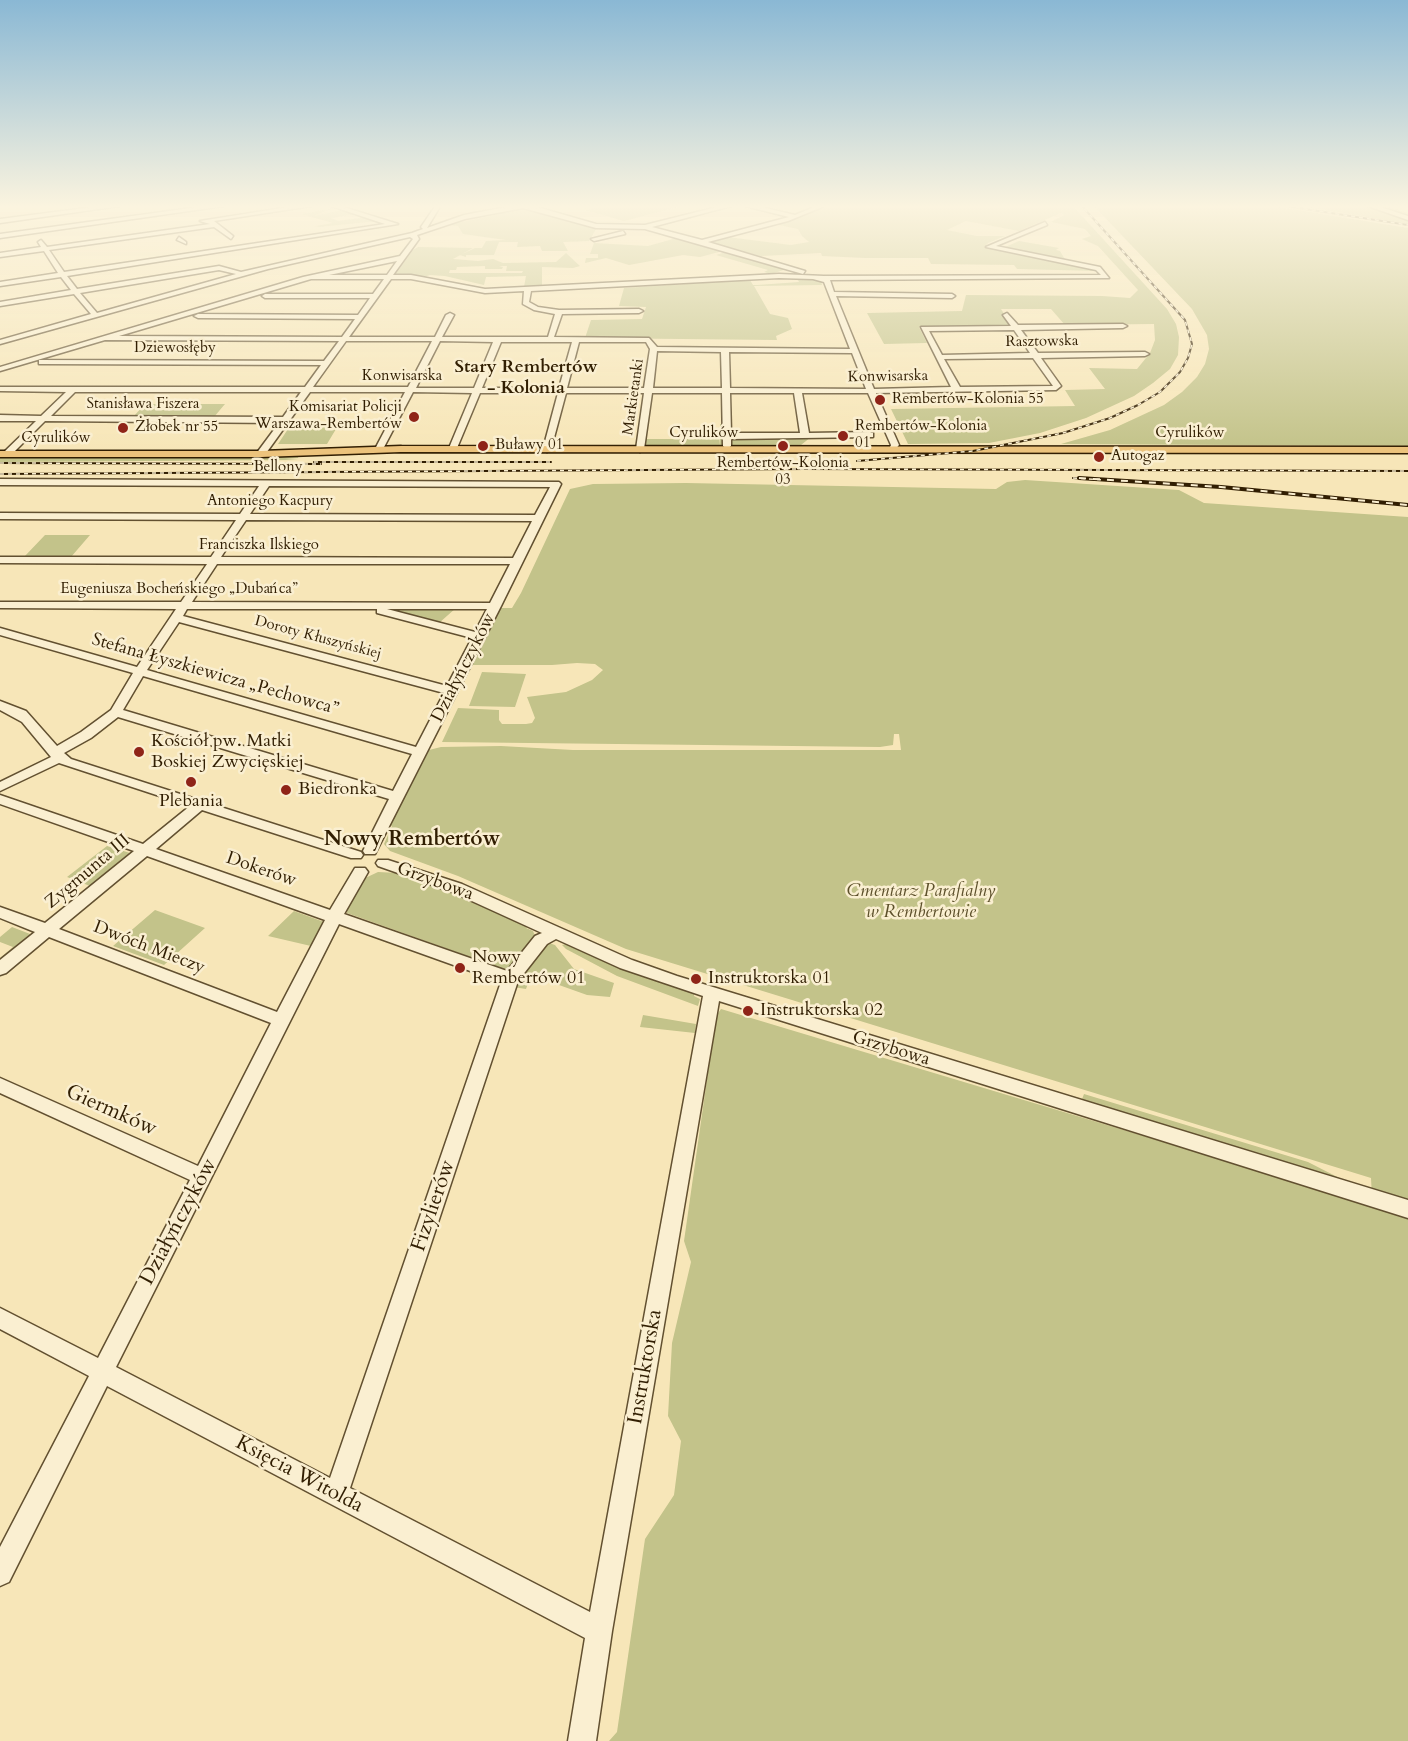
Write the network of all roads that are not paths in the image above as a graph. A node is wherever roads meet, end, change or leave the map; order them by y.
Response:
1 (72, 286) edge
2 (110, 286) edge
3 (189, 286) edge
4 (195, 286) edge
5 (280, 286) edge
6 (381, 286) edge
7 (458, 286) edge
8 (579, 286) edge
9 (827, 286) edge
10 (528, 289) junction
11 (76, 292) junction
12 (250, 295) junction
13 (832, 295) junction
14 (374, 296) junction
15 (952, 296) dead end
16 (0, 304) edge
17 (639, 311) dead end
18 (558, 312) junction
19 (95, 314) junction
20 (183, 315) junction
21 (450, 315) dead end
22 (1007, 315) dead end
23 (360, 316) junction
24 (1123, 326) dead end
25 (55, 327) junction
26 (1015, 327) junction
27 (67, 331) dead end
28 (76, 334) dead end
29 (551, 337) dead end
30 (1, 338) edge
31 (101, 339) junction
32 (344, 339) junction
33 (437, 339) junction
34 (498, 339) junction
35 (576, 340) junction
36 (654, 349) junction
37 (855, 349) junction
38 (725, 350) junction
39 (1145, 354) dead end
40 (1036, 356) junction
41 (940, 357) junction
42 (24, 362) junction
43 (326, 363) junction
44 (0, 369) edge
45 (0, 389) edge
46 (74, 389) junction
47 (307, 390) junction
48 (957, 390) junction
49 (410, 391) junction
50 (477, 391) junction
51 (563, 391) junction
52 (648, 391) junction
53 (725, 391) junction
54 (798, 391) junction
55 (872, 391) junction
56 (0, 418) edge
57 (43, 418) junction
58 (286, 420) junction
59 (805, 435) junction
60 (870, 435) dead end
61 (727, 436) junction
62 (453, 448) junction
63 (379, 449) junction
64 (547, 449) junction
65 (640, 449) junction
66 (727, 449) junction
67 (893, 449) junction
68 (1408, 450) edge
69 (4, 454) edge
70 (261, 454) junction
71 (0, 482) edge
72 (266, 483) junction
73 (556, 484) joint
74 (0, 516) edge
75 (244, 517) junction
76 (539, 518) junction
77 (0, 560) edge
78 (215, 561) junction
79 (517, 561) junction
80 (0, 605) edge
81 (185, 605) junction
82 (357, 605) junction
83 (495, 606) junction
84 (177, 618) junction
85 (0, 631) edge
86 (477, 636) junction
87 (140, 671) junction
88 (451, 691) junction
89 (0, 705) edge
90 (116, 712) junction
91 (420, 753) junction
92 (57, 755) junction
93 (0, 787) edge
94 (398, 797) junction
95 (0, 799) edge
96 (200, 805) junction
97 (145, 850) junction
98 (363, 853) junction
99 (383, 863) junction
100 (360, 872) junction
101 (0, 912) edge
102 (335, 917) junction
103 (48, 930) junction
104 (555, 933) junction
105 (0, 969) edge
106 (510, 979) junction
107 (712, 993) junction
108 (283, 1021) junction
109 (0, 1085) edge
110 (203, 1177) junction
111 (1408, 1209) edge
112 (0, 1317) edge
113 (101, 1371) junction
114 (336, 1494) junction
115 (0, 1573) edge
116 (599, 1631) junction
117 (582, 1741) edge

1 - 11 street
2 - 11 street
3 - 19 street
4 - 19 street
5 - 12 street
6 - 14 street
7 - 10 street
8 - 10 street
9 - 13 street
10 - 18 street
11 - 16 street
11 - 19 street
12 - 14 street
12 - 20 street
13 - 15 street
13 - 37 street
14 - 23 street
17 - 18 street
18 - 29 street
19 - 25 street
19 - 30 street
20 - 23 street
20 - 31 street
21 - 33 street
22 - 26 street
23 - 32 street
24 - 26 street
25 - 27 street
25 - 30 street
26 - 40 street
26 - 41 street
28 - 31 street
31 - 32 street
31 - 42 street
32 - 33 street
32 - 43 street
33 - 34 street
33 - 49 street
34 - 35 street
34 - 50 street
35 - 36 street
35 - 51 street
36 - 38 street
36 - 52 street, Markietanki
37 - 38 street
37 - 55 street
38 - 53 street
39 - 40 street, Rasztowska
40 - 41 street, Rasztowska
40 - 48 street, Konwisarska
41 - 48 street
42 - 43 street, Dziewosłęby
42 - 44 street
43 - 47 street
45 - 46 street, Konwisarska
46 - 47 street, Konwisarska
46 - 57 street
47 - 49 street, Konwisarska
47 - 58 street
48 - 55 street, Konwisarska
49 - 50 street, Konwisarska
49 - 63 street
50 - 51 street, Konwisarska
50 - 62 street
51 - 52 street, Konwisarska
51 - 64 street
52 - 53 street, Konwisarska
52 - 65 street, Markietanki
53 - 54 street, Konwisarska
53 - 61 street
54 - 55 street, Konwisarska
54 - 59 street
55 - 67 street
56 - 57 street, Stanisława Fiszera
57 - 58 street, Stanisława Fiszera
57 - 69 street
58 - 70 street
59 - 60 street
59 - 61 street
61 - 66 street
62 - 63 main road, Cyrulików
62 - 64 main road, Cyrulików
63 - 70 main road, Cyrulików
64 - 65 main road, Cyrulików
65 - 66 main road, Cyrulików
66 - 67 main road, Cyrulików
67 - 68 main road, Cyrulików
69 - 70 main road, Cyrulików
71 - 72 street, Bellony
72 - 73 street, Bellony
72 - 75 street
73 - 76 street, Działyńczyków
74 - 75 street, Antoniego Kacpury
75 - 76 street, Antoniego Kacpury
75 - 78 street
76 - 79 street, Działyńczyków
77 - 78 street, Franciszka Ilskiego
78 - 79 street, Franciszka Ilskiego
78 - 81 street
79 - 83 street, Działyńczyków
80 - 81 street, Eugeniusza Bocheńskiego „Dubańca”
81 - 82 street, Eugeniusza Bocheńskiego „Dubańca”
81 - 84 street
82 - 83 street, Eugeniusza Bocheńskiego „Dubańca”
82 - 86 street, Eugeniusza Bocheńskiego „Dubańca”
83 - 86 street, Działyńczyków
84 - 87 street
84 - 88 street, Doroty Kłuszyńskiej
85 - 87 street, Stefana Łyszkiewicza „Pechowca”
86 - 88 street, Działyńczyków
87 - 90 street
87 - 91 street, Stefana Łyszkiewicza „Pechowca”
88 - 91 street, Działyńczyków
89 - 92 street
90 - 92 street
90 - 94 street
91 - 94 street, Działyńczyków
92 - 93 street
92 - 96 street
94 - 98 street, Działyńczyków
95 - 97 street, Dokerów
96 - 97 street, Zygmunta III
96 - 98 street
97 - 102 street, Dokerów
97 - 103 street, Zygmunta III
98 - 99 street
98 - 100 street
99 - 100 street
99 - 104 street, Grzybowa
100 - 102 street, Działyńczyków
101 - 103 street, Dwóch Mieczy
102 - 106 street, Dokerów
102 - 108 street, Działyńczyków
103 - 105 street, Zygmunta III
103 - 108 street, Dwóch Mieczy
104 - 106 street, Fizylierów
104 - 107 street, Grzybowa
106 - 114 street, Fizylierów
107 - 111 street, Grzybowa
107 - 116 street, Instruktorska
108 - 110 street, Działyńczyków
109 - 110 street, Giermków
110 - 113 street, Działyńczyków
112 - 113 street, Księcia Witolda
113 - 114 street, Księcia Witolda
113 - 115 street, Działyńczyków
114 - 116 street, Księcia Witolda
116 - 117 street, Instruktorska

